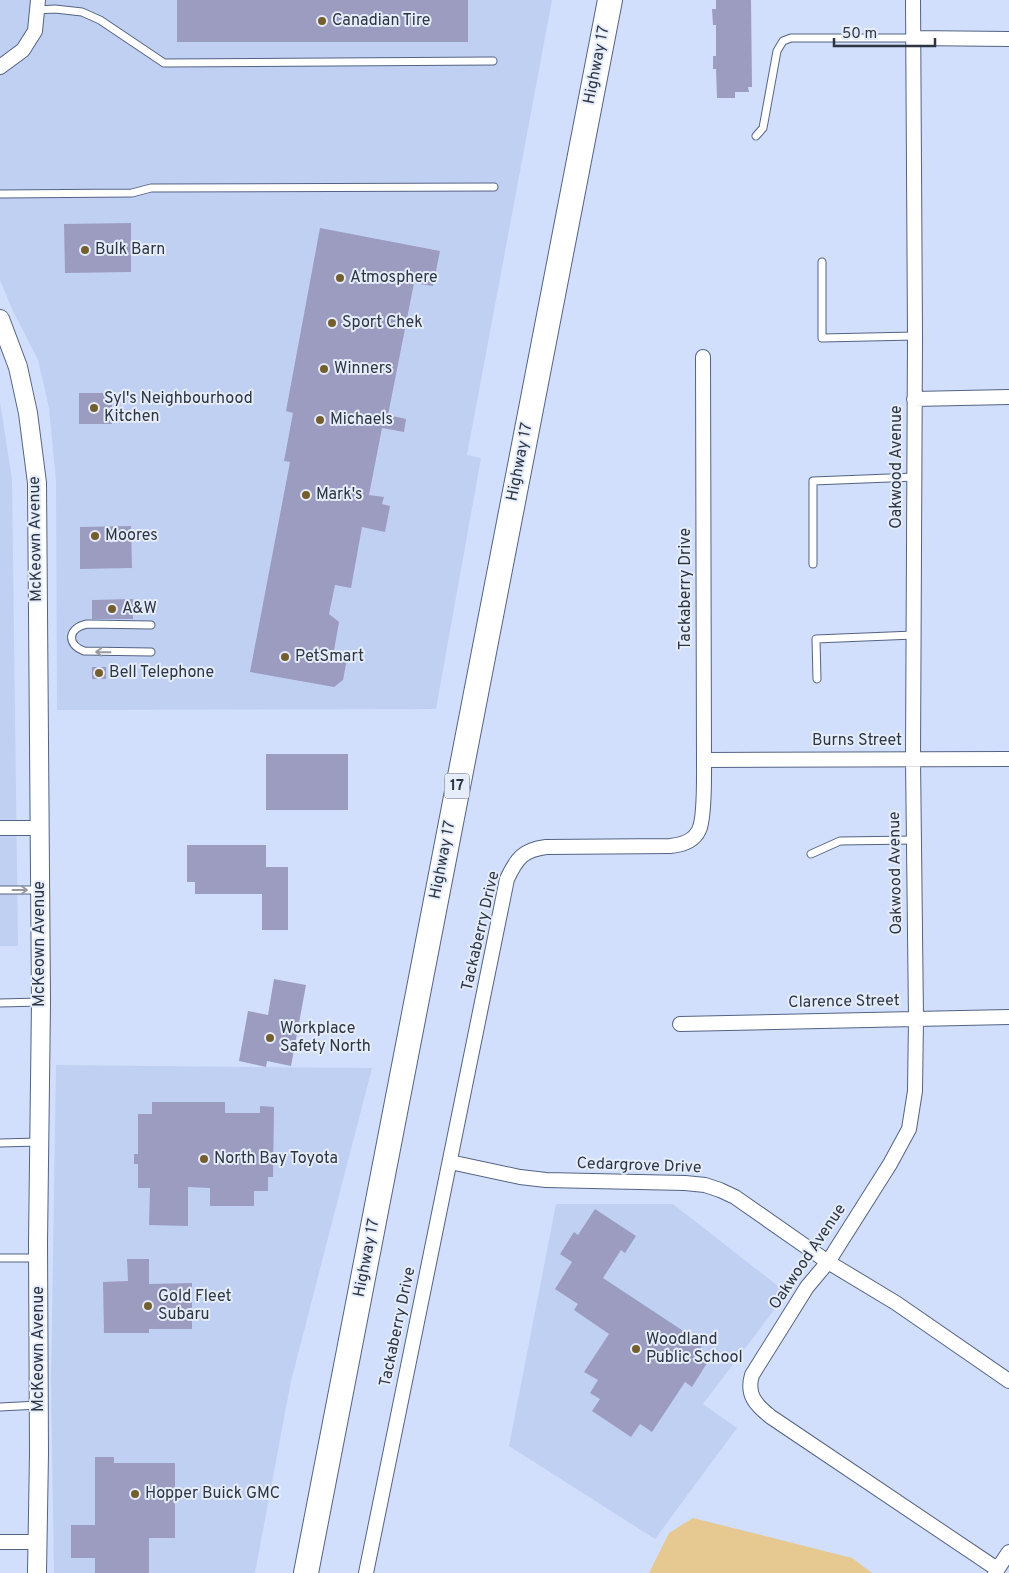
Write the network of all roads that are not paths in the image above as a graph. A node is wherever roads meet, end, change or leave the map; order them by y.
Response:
1 (610, 0) edge
2 (913, 0) edge
3 (37, 5) edge
4 (913, 38) junction
5 (1009, 39) edge
6 (493, 62) dead end
7 (0, 67) edge
8 (756, 136) dead end
9 (494, 187) dead end
10 (0, 194) edge
11 (822, 262) dead end
12 (0, 319) edge
13 (915, 336) junction
14 (703, 357) dead end
15 (1009, 397) edge
16 (914, 399) junction
17 (915, 477) junction
18 (814, 564) dead end
19 (151, 625) dead end
20 (914, 635) junction
21 (152, 652) dead end
22 (817, 679) dead end
23 (913, 759) junction
24 (1009, 759) edge
25 (704, 760) junction
26 (0, 828) edge
27 (39, 828) junction
28 (913, 840) junction
29 (811, 854) dead end
30 (0, 890) edge
31 (40, 890) junction
32 (40, 1002) junction
33 (0, 1003) edge
34 (1009, 1017) edge
35 (916, 1018) junction
36 (680, 1024) dead end
37 (40, 1142) junction
38 (0, 1143) edge
39 (450, 1162) junction
40 (0, 1258) edge
41 (38, 1258) junction
42 (828, 1262) junction
43 (1009, 1381) edge
44 (39, 1405) junction
45 (0, 1407) edge
46 (0, 1542) edge
47 (39, 1542) junction
48 (1009, 1552) edge
49 (996, 1571) edge
50 (37, 1573) edge
51 (306, 1573) edge
52 (366, 1573) edge

1 - 51 highway, Highway 17 / 17
2 - 4 street, Oakwood Avenue
3 - 6 lane
3 - 7 street
4 - 5 street
4 - 8 lane
4 - 13 street, Oakwood Avenue
9 - 10 lane
11 - 13 lane
12 - 27 street, McKeown Avenue
13 - 16 street, Oakwood Avenue
14 - 25 street, Tackaberry Drive
15 - 16 street
16 - 17 street, Oakwood Avenue
17 - 18 lane
17 - 20 street, Oakwood Avenue
21 -> 19 lane
20 - 22 lane
20 - 23 street, Oakwood Avenue
23 - 24 street, Burns Street
23 - 25 street, Burns Street
23 - 28 street, Oakwood Avenue
25 - 39 street, Tackaberry Drive
26 - 27 street
27 - 31 street, McKeown Avenue
28 - 29 lane
28 - 35 street, Oakwood Avenue
30 -> 31 lane
31 - 32 street, McKeown Avenue
32 - 33 lane
32 - 37 street, McKeown Avenue
34 - 35 street, Clarence Street
35 - 36 street, Clarence Street
35 - 42 street, Oakwood Avenue
37 - 38 lane
37 - 41 street, McKeown Avenue
39 - 42 street, Cedargrove Drive
39 - 52 street, Tackaberry Drive
40 - 41 lane
41 - 44 street, McKeown Avenue
42 - 43 street, Cedargrove Drive
42 - 49 street, Oakwood Avenue
44 - 45 lane
44 - 47 street, McKeown Avenue
46 - 47 street
47 - 50 street, McKeown Avenue
48 - 49 street

